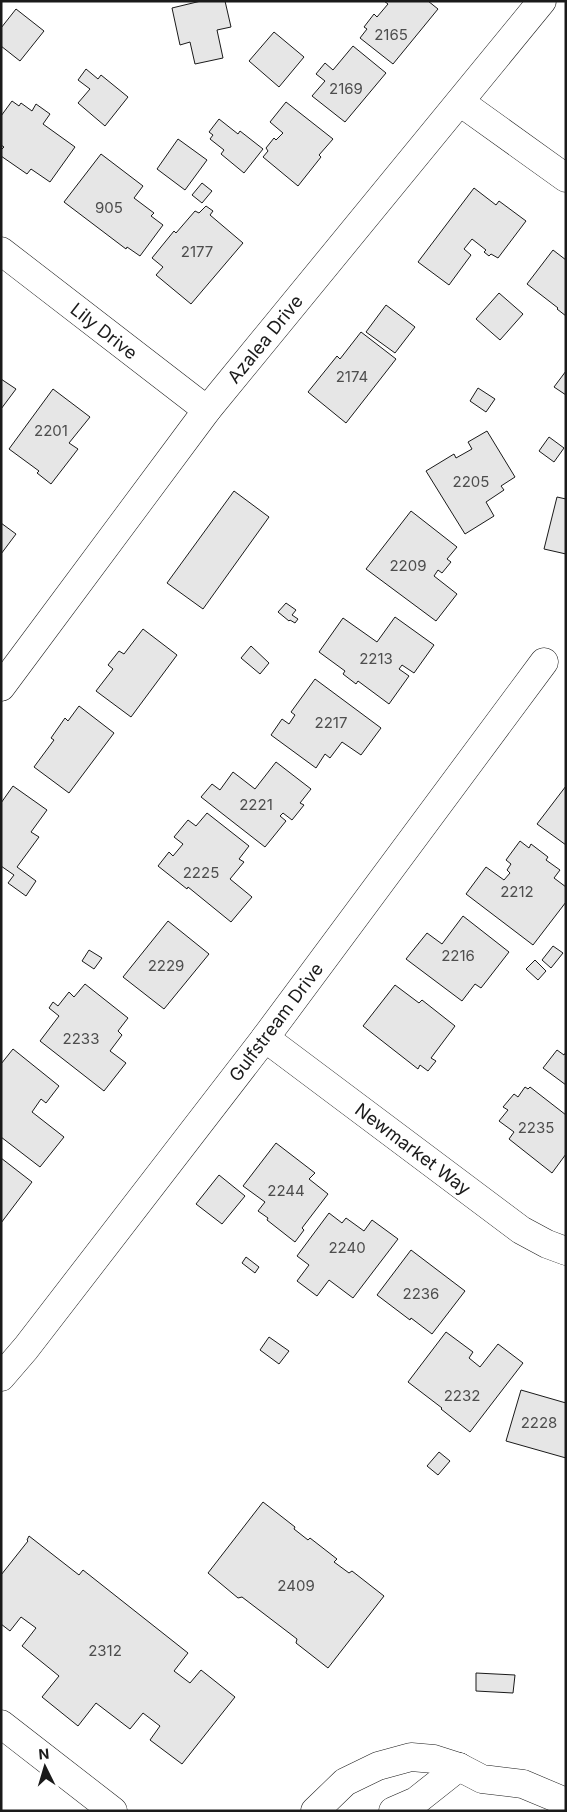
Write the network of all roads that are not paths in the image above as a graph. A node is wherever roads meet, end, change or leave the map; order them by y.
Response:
1 (542, 1) edge
2 (460, 102) junction
3 (566, 178) edge
4 (1, 251) edge
5 (207, 410) junction
6 (544, 662) dead end
7 (1, 687) edge
8 (265, 1038) junction
9 (566, 1251) edge
10 (1, 1377) edge
11 (1, 1724) edge
12 (459, 1767) junction
13 (566, 1802) edge
14 (114, 1811) edge
15 (315, 1811) edge
16 (393, 1811) edge

1 - 2 street, Azalea Drive
2 - 3 street
2 - 5 street, Azalea Drive
4 - 5 street, Lily Drive
5 - 7 street, Azalea Drive
6 - 8 street, Gulfstream Drive
8 - 9 street, Newmarket Way
8 - 10 street, Gulfstream Drive
11 - 14 street
12 - 13 street
12 - 15 street
12 - 16 street

